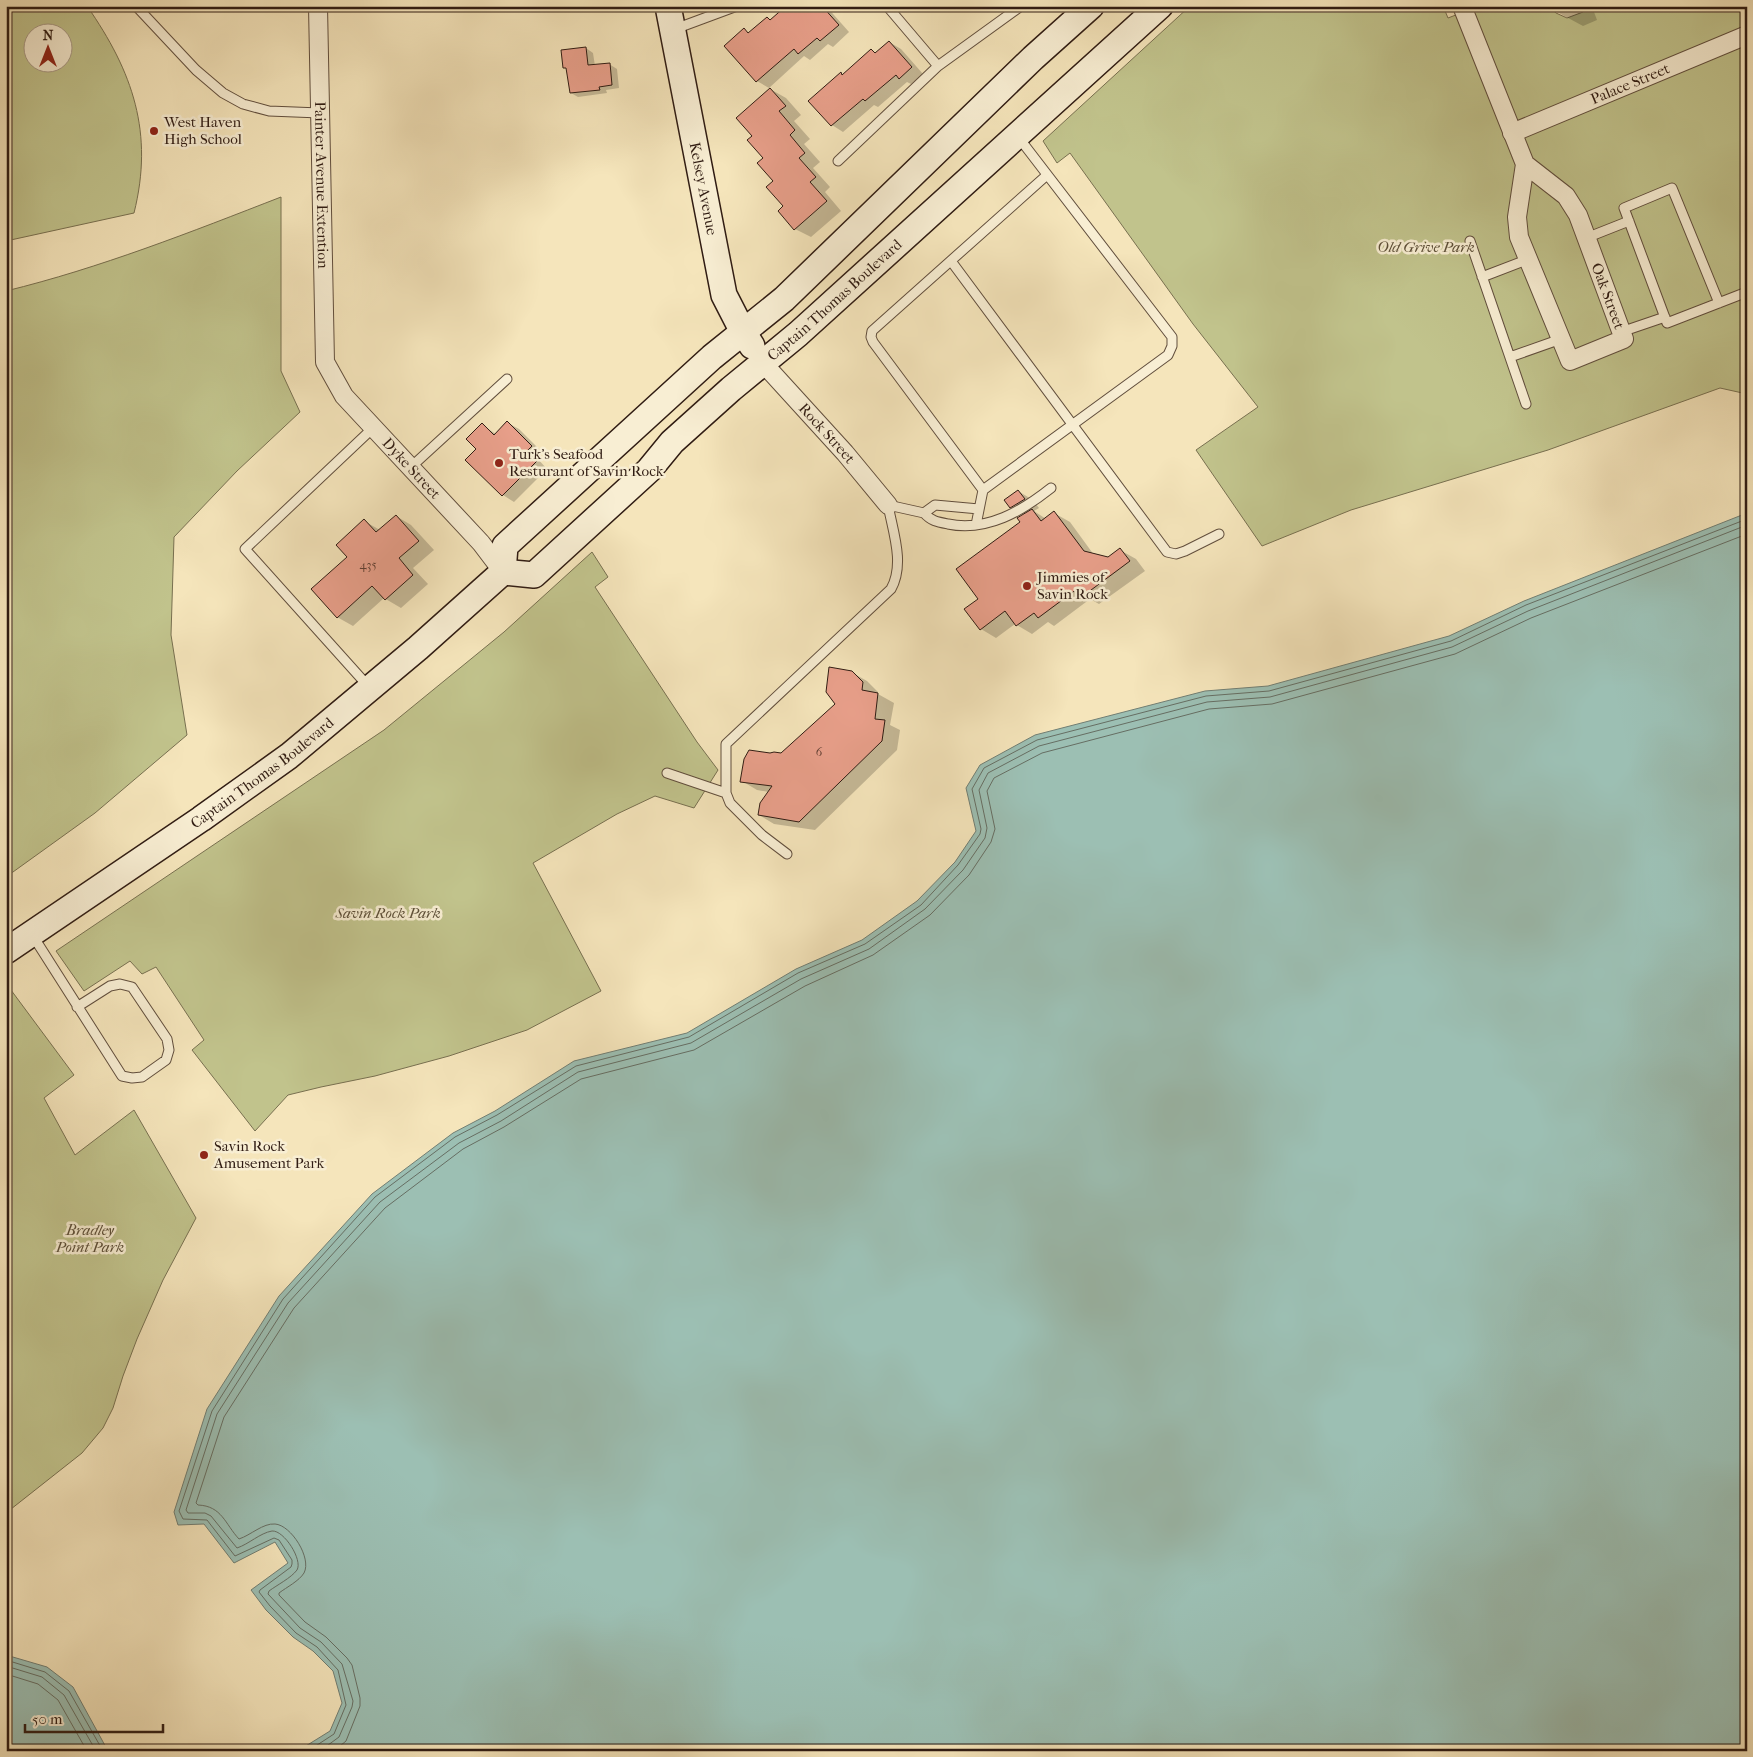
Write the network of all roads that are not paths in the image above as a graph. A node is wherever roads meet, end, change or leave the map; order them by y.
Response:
1 (136, 6) edge
2 (318, 6) edge
3 (737, 6) edge
4 (887, 6) edge
5 (1021, 6) edge
6 (1091, 6) edge
7 (1160, 6) edge
8 (1462, 6) edge
9 (670, 18) edge
10 (1747, 35) edge
11 (938, 66) junction
12 (320, 113) junction
13 (1512, 133) junction
14 (1018, 137) junction
15 (838, 161) dead end
16 (1525, 164) junction
17 (1047, 175) junction
18 (1629, 221) junction
19 (1586, 238) junction
20 (1470, 242) dead end
21 (1528, 259) junction
22 (951, 260) junction
23 (1482, 277) junction
24 (1747, 292) edge
25 (1719, 304) junction
26 (1665, 317) junction
27 (743, 332) junction
28 (1621, 332) junction
29 (1561, 339) junction
30 (1510, 356) junction
31 (325, 362) joint
32 (763, 363) junction
33 (507, 379) dead end
34 (1526, 404) dead end
35 (1073, 424) junction
36 (374, 427) junction
37 (411, 467) junction
38 (1051, 488) dead end
39 (983, 490) junction
40 (888, 505) junction
41 (979, 509) junction
42 (924, 513) junction
43 (976, 525) junction
44 (1219, 534) dead end
45 (502, 572) junction
46 (370, 688) junction
47 (667, 772) dead end
48 (726, 793) junction
49 (787, 854) dead end
50 (32, 934) junction
51 (6, 951) edge
52 (78, 1007) junction

1 - 12 lane
2 - 12 street, Painter Avenue Extention
3 - 9 lane
4 - 11 lane
5 - 11 lane
6 - 27 main road
7 - 14 main road, Captain Thomas Boulevard
8 - 13 street, Oak Street
9 - 27 main road, Kelsey Avenue
10 - 13 street, Palace Street
11 - 15 lane
12 - 31 street, Painter Avenue Extention
13 - 16 street, Oak Street
14 - 17 lane
14 - 32 main road, Captain Thomas Boulevard
16 - 19 street, Oak Street
16 - 21 street, Oak Street
17 - 22 lane
17 - 35 lane
18 - 19 lane
18 - 25 lane
18 - 26 lane
19 - 28 street, Oak Street
20 - 23 lane
21 - 23 lane
21 - 29 street, Oak Street
22 - 35 lane
22 - 39 lane
23 - 30 lane
24 - 25 lane
25 - 26 lane
26 - 28 lane
27 - 32 main road, Kelsey Avenue
27 - 45 main road
28 - 29 street, Oak Street
29 - 30 lane
30 - 34 lane
31 - 36 street, Dyke Street
32 - 40 street, Rock Street
32 - 45 main road, Captain Thomas Boulevard
33 - 37 lane
35 - 39 lane
35 - 44 lane
36 - 37 street, Dyke Street
36 - 46 lane
37 - 45 street, Dyke Street
38 - 43 lane
39 - 41 lane
40 - 42 lane
40 - 48 lane
41 - 42 lane
41 - 43 lane
42 - 43 lane
45 - 46 main road, Captain Thomas Boulevard
46 - 50 main road, Captain Thomas Boulevard
47 - 48 lane
48 - 49 lane
50 - 51 main road, Captain Thomas Boulevard
50 - 52 lane
52 - 52 lane

